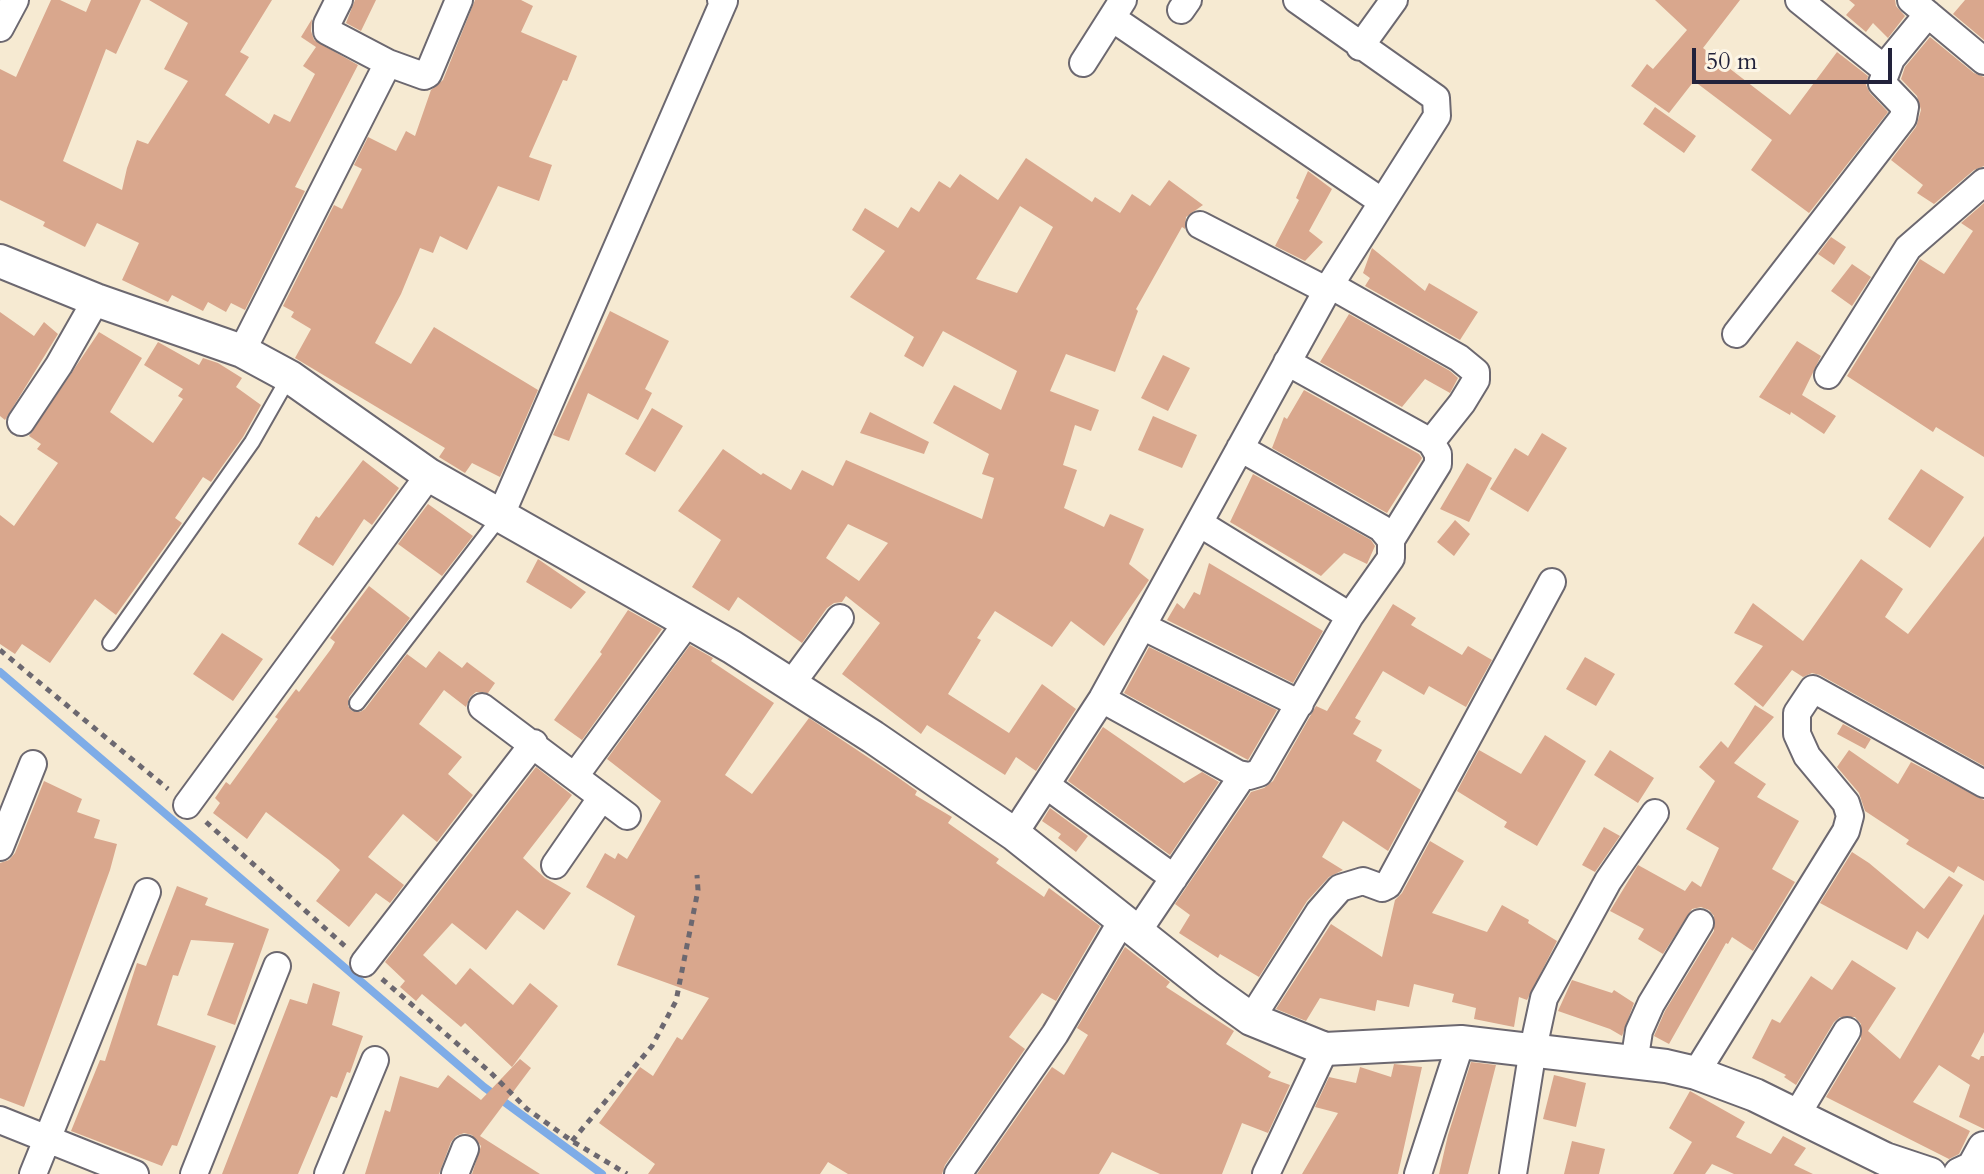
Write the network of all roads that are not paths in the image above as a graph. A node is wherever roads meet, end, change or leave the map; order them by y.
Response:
1 (15, 0) edge
2 (339, 0) edge
3 (459, 0) edge
4 (723, 0) edge
5 (1297, 0) edge
6 (1394, 0) edge
7 (1799, 0) edge
8 (1919, 5) edge
9 (1118, 9) edge
10 (0, 28) edge
11 (1360, 47) junction
12 (1984, 61) edge
13 (388, 63) junction
14 (1083, 63) dead end
15 (1886, 70) junction
16 (1984, 182) edge
17 (1381, 201) junction
18 (1200, 225) dead end
19 (0, 261) edge
20 (1329, 288) junction
21 (96, 300) junction
22 (1736, 334) dead end
23 (242, 351) junction
24 (1287, 362) junction
25 (1828, 375) dead end
26 (290, 377) junction
27 (21, 422) dead end
28 (1431, 442) junction
29 (1240, 448) junction
30 (429, 475) junction
31 (500, 517) junction
32 (1199, 523) junction
33 (1391, 540) junction
34 (1552, 582) dead end
35 (1350, 616) junction
36 (840, 618) dead end
37 (687, 623) junction
38 (1142, 626) junction
39 (110, 643) dead end
40 (792, 683) junction
41 (1102, 699) junction
42 (357, 703) dead end
43 (1300, 704) junction
44 (482, 707) dead end
45 (534, 743) junction
46 (33, 764) dead end
47 (1243, 775) junction
48 (575, 776) junction
49 (1984, 784) edge
50 (1046, 785) junction
51 (602, 797) junction
52 (187, 805) road end
53 (1655, 813) dead end
54 (627, 816) dead end
55 (1014, 834) junction
56 (0, 847) edge
57 (555, 865) dead end
58 (1174, 878) junction
59 (147, 892) dead end
60 (1700, 923) dead end
61 (1130, 925) junction
62 (364, 963) road end
63 (277, 966) dead end
64 (1251, 1019) junction
65 (1847, 1031) dead end
66 (1461, 1042) junction
67 (1325, 1049) junction
68 (1533, 1049) junction
69 (375, 1060) dead end
70 (1634, 1063) junction
71 (1696, 1073) junction
72 (1796, 1116) junction
73 (0, 1120) edge
74 (47, 1139) junction
75 (465, 1149) dead end
76 (33, 1174) edge
77 (135, 1174) edge
78 (194, 1174) edge
79 (328, 1174) edge
80 (455, 1174) edge
81 (958, 1174) edge
82 (1266, 1174) edge
83 (1418, 1174) edge
84 (1513, 1174) edge
85 (1930, 1174) edge

1 - 10 street
2 - 13 street
3 - 13 street
4 - 31 street
5 - 11 street
6 - 11 street
7 - 15 street
8 - 12 street
8 - 15 street
9 - 14 street
9 - 17 street
11 - 17 street
13 - 23 street
15 - 22 street
16 - 25 street
17 - 20 street
18 - 20 street
19 - 21 street
20 - 24 street
20 - 28 street
21 - 23 street
21 - 27 street
23 - 26 street
24 - 28 street
24 - 29 street
26 - 30 street
26 - 39 lane
28 - 33 street
29 - 32 street
29 - 33 street
30 - 31 street
30 - 52 street
31 - 37 street
31 - 42 lane
32 - 35 street
32 - 38 street
33 - 35 street
34 - 64 street
35 - 43 street
36 - 40 street
37 - 40 street
37 - 48 street
38 - 41 street
38 - 43 street
40 - 55 street
41 - 47 street
41 - 50 street
43 - 47 street
44 - 45 street
45 - 48 street
45 - 62 street
46 - 56 street
47 - 58 street
48 - 51 street
49 - 71 street
50 - 55 street
50 - 58 street
51 - 54 street
51 - 57 street
53 - 68 street
55 - 61 street
58 - 61 street
59 - 74 street
60 - 70 street
61 - 64 street
61 - 81 street
63 - 78 street
64 - 67 street
65 - 72 street
66 - 67 street
66 - 68 street
66 - 83 street
67 - 82 street
68 - 70 street
68 - 84 street
69 - 79 street
70 - 71 street
71 - 72 street
72 - 85 street
73 - 74 street
74 - 76 street
74 - 77 street
75 - 80 street

